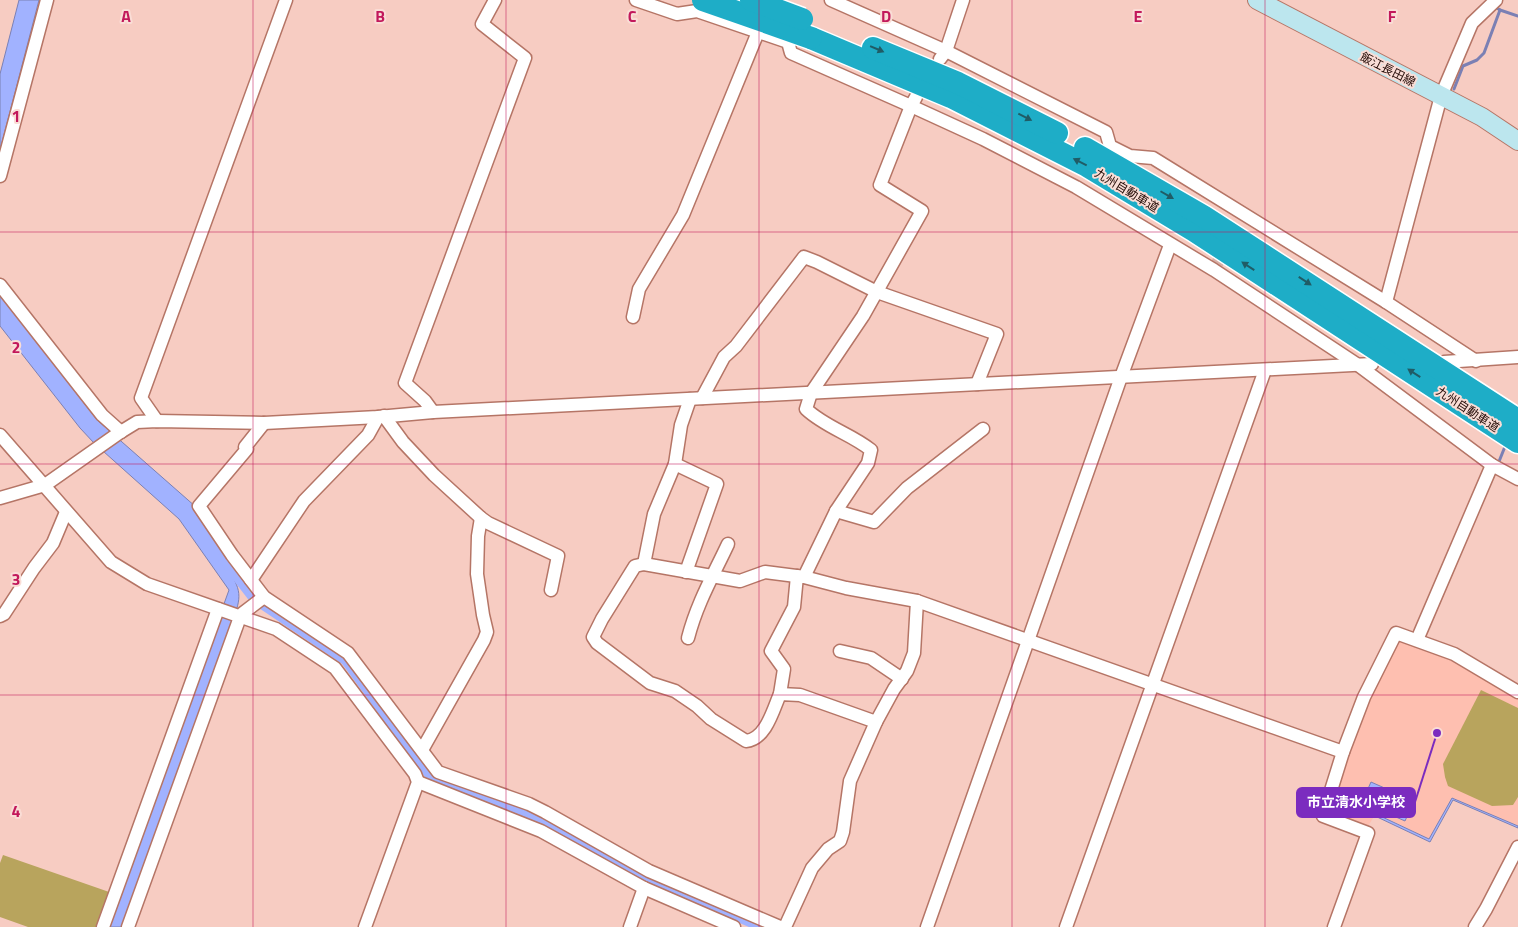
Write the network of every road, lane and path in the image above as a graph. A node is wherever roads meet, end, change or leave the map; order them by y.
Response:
1 (46, 0) edge
2 (286, 0) edge
3 (495, 0) edge
4 (636, 0) edge
5 (703, 0) edge
6 (751, 0) edge
7 (788, 0) edge
8 (831, 0) edge
9 (963, 0) edge
10 (1256, 0) edge
11 (1496, 0) edge
12 (813, 31) junction
13 (758, 32) junction
14 (774, 37) junction
15 (943, 55) junction
16 (1441, 96) junction
17 (914, 101) junction
18 (1518, 141) edge
19 (0, 176) edge
20 (1238, 209) junction
21 (1233, 223) dead end
22 (1170, 245) junction
23 (0, 285) edge
24 (877, 292) junction
25 (1386, 302) junction
26 (633, 317) dead end
27 (1518, 357) edge
28 (1476, 361) junction
29 (1444, 362) dead end
30 (1372, 364) dead end
31 (1358, 365) junction
32 (1265, 370) junction
33 (1121, 377) junction
34 (977, 384) junction
35 (811, 393) junction
36 (696, 399) junction
37 (433, 412) junction
38 (381, 417) junction
39 (157, 421) junction
40 (1508, 421) edge
41 (264, 423) junction
42 (983, 429) dead end
43 (120, 432) junction
44 (0, 435) edge
45 (1518, 442) edge
46 (675, 464) junction
47 (1492, 465) junction
48 (1518, 479) edge
49 (44, 486) junction
50 (0, 498) edge
51 (836, 511) junction
52 (66, 512) junction
53 (481, 518) junction
54 (728, 544) dead end
55 (644, 564) junction
56 (686, 572) junction
57 (713, 576) junction
58 (801, 576) junction
59 (251, 580) junction
60 (551, 590) dead end
61 (264, 597) junction
62 (917, 601) junction
63 (218, 609) junction
64 (0, 616) edge
65 (240, 618) junction
66 (688, 638) dead end
67 (1029, 640) junction
68 (1417, 640) junction
69 (840, 651) dead end
70 (902, 679) junction
71 (1152, 685) junction
72 (1518, 692) edge
73 (780, 694) junction
74 (876, 722) junction
75 (422, 750) junction
76 (1343, 752) junction
77 (418, 782) junction
78 (1518, 847) edge
79 (644, 888) junction
80 (103, 927) edge
81 (128, 927) edge
82 (365, 927) edge
83 (630, 927) edge
84 (734, 927) edge
85 (780, 927) edge
86 (785, 927) edge
87 (927, 927) edge
88 (1066, 927) edge
89 (1334, 927) edge
90 (1475, 927) edge

1 - 19 street
2 - 39 street
3 - 37 street
4 - 13 street
5 - 12 highway, 九州自動車道, bridge
6 - 12 highway, 九州自動車道, bridge
7 - 14 street
8 - 15 street
9 - 15 street
10 - 16 main road, 飯江長田線
11 - 16 street
12 - 40 highway, 九州自動車道
13 - 14 street
13 - 26 street
14 - 17 street
15 - 20 street
16 - 18 main road, 飯江長田線
16 - 25 street
17 - 22 street
17 - 24 street
20 - 21 street
20 - 25 street
22 - 31 street
22 - 33 street
23 - 43 street
24 - 34 street
24 - 35 street
24 - 36 street
25 - 28 street
27 - 28 street
28 - 29 street
30 - 31 street
31 - 32 street
31 - 47 street
32 - 33 street
32 - 71 street
33 - 34 street
33 - 67 street
34 - 35 street
35 - 36 street
35 - 51 street
36 - 37 street
36 - 46 street
37 - 38 street
38 - 41 street
38 - 53 street
38 - 59 street
39 - 41 street
39 - 43 street
40 - 45 highway, 九州自動車道
41 - 59 street
42 - 51 street
43 - 49 street
44 - 49 street
46 - 55 street
46 - 56 street
47 - 48 street
47 - 68 street
49 - 50 street
49 - 52 street
51 - 58 street
52 - 63 street
52 - 64 street
53 - 60 street
53 - 75 street
54 - 57 street
55 - 56 street
55 - 73 street
56 - 57 street
57 - 58 street
57 - 66 street
58 - 62 street
58 - 73 street
59 - 61 street
61 - 65 street
61 - 75 street
62 - 67 street
62 - 70 street
63 - 65 street
63 - 80 street
65 - 77 street
65 - 81 street
67 - 71 street
67 - 87 street
68 - 72 street
68 - 76 street
69 - 70 street
70 - 74 street
71 - 76 street
71 - 88 street
73 - 74 street
74 - 86 street
75 - 85 street
76 - 89 street
77 - 79 street
77 - 82 street
78 - 90 street
79 - 83 street
79 - 84 street

